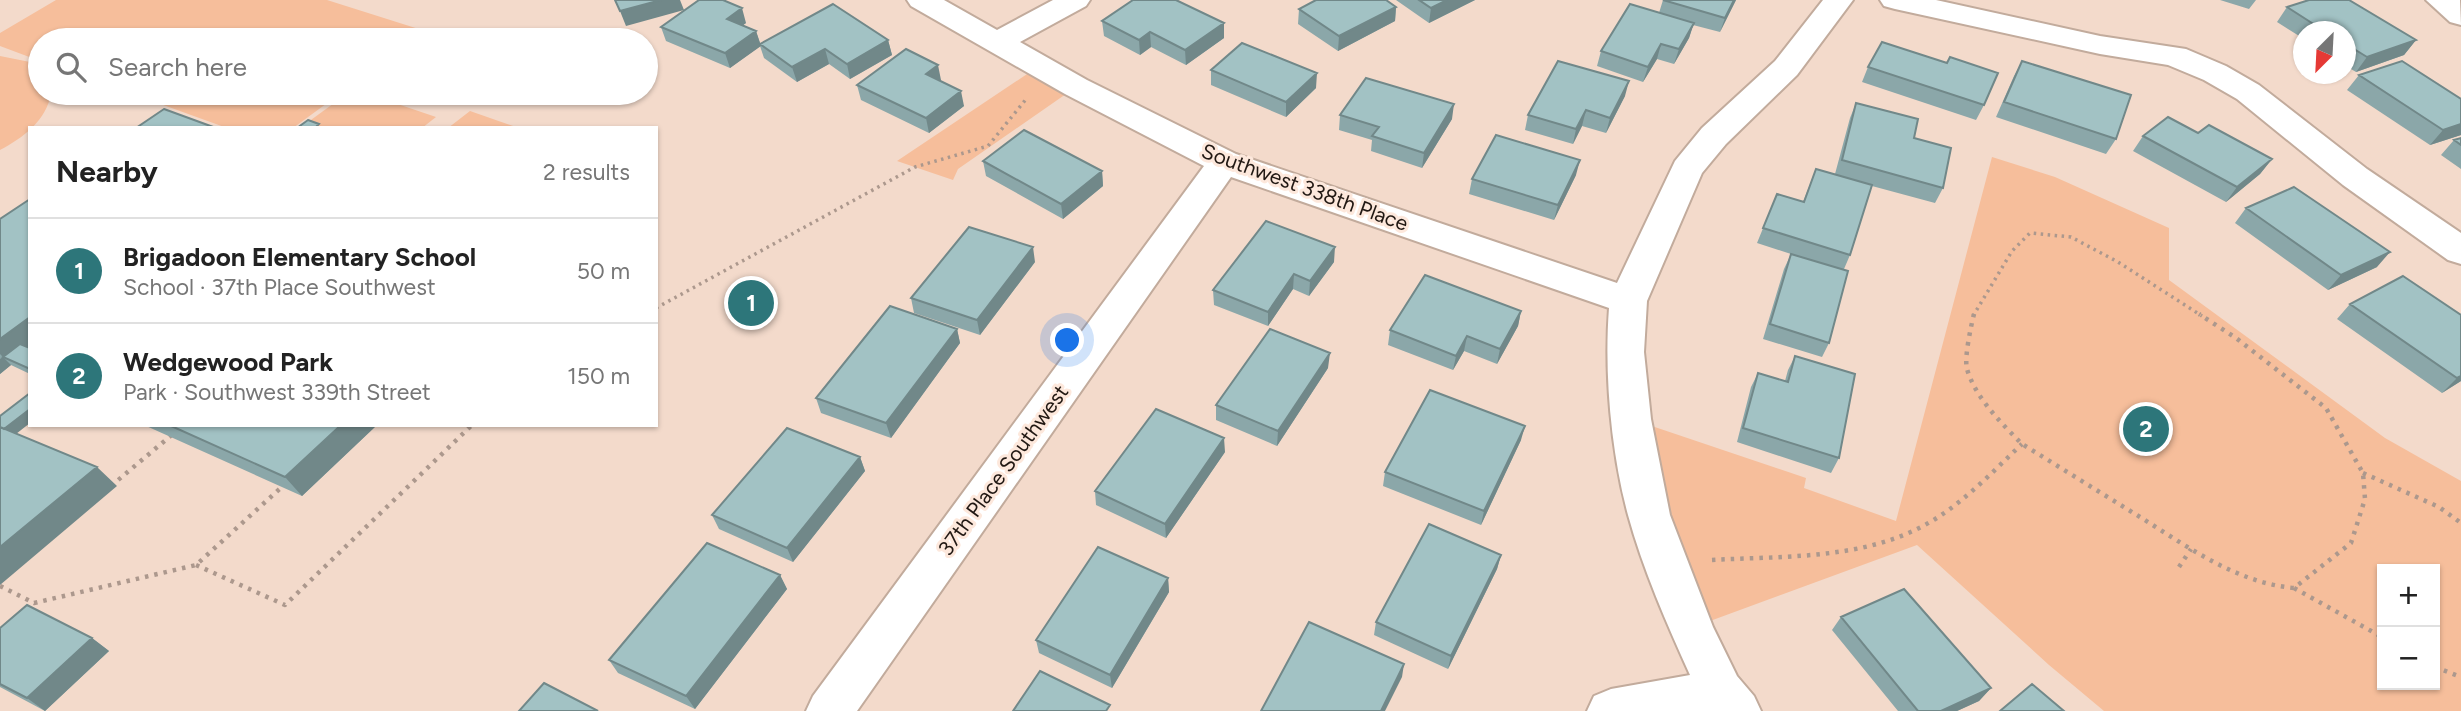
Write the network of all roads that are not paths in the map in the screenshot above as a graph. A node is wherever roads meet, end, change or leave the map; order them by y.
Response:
1 (922, 0) edge
2 (1075, 0) edge
3 (1838, 0) edge
4 (1895, 0) edge
5 (2441, 0) edge
6 (2461, 16) edge
7 (995, 43) junction
8 (1224, 162) junction
9 (2461, 251) edge
10 (1628, 301) junction
11 (1728, 701) edge
12 (831, 711) edge
13 (1611, 711) edge

1 - 7 street, Southwest 338th Place
2 - 7 street
3 - 10 street
4 - 9 street
5 - 6 street
7 - 8 street, Southwest 338th Place
8 - 10 street, Southwest 338th Place
8 - 12 street, 37th Place Southwest
10 - 11 street
11 - 13 street

